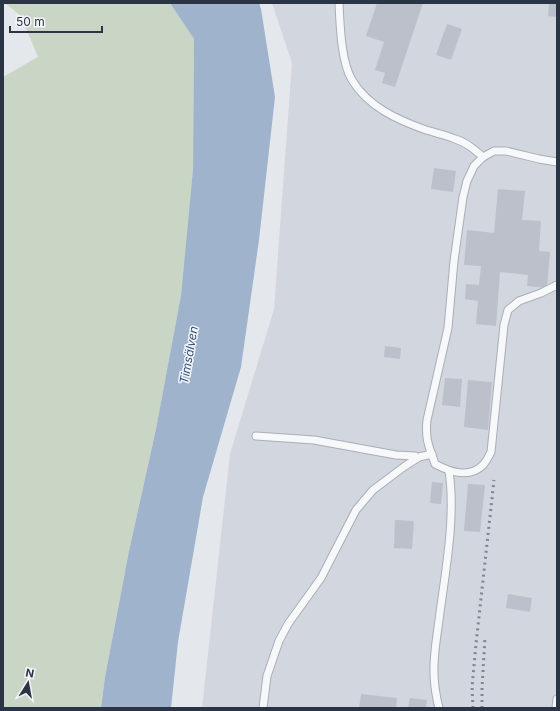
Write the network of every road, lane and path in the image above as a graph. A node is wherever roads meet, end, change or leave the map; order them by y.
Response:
1 (338, 3) edge
2 (483, 157) junction
3 (557, 162) edge
4 (557, 285) edge
5 (256, 436) dead end
6 (432, 454) junction
7 (418, 458) junction
8 (449, 471) junction
9 (557, 699) edge
10 (263, 708) edge
11 (439, 708) edge
12 (556, 708) edge

1 - 2 lane
2 - 3 lane
2 - 6 lane
4 - 8 lane
5 - 7 lane
6 - 7 lane
6 - 8 lane
7 - 10 lane
8 - 11 lane
9 - 12 lane

